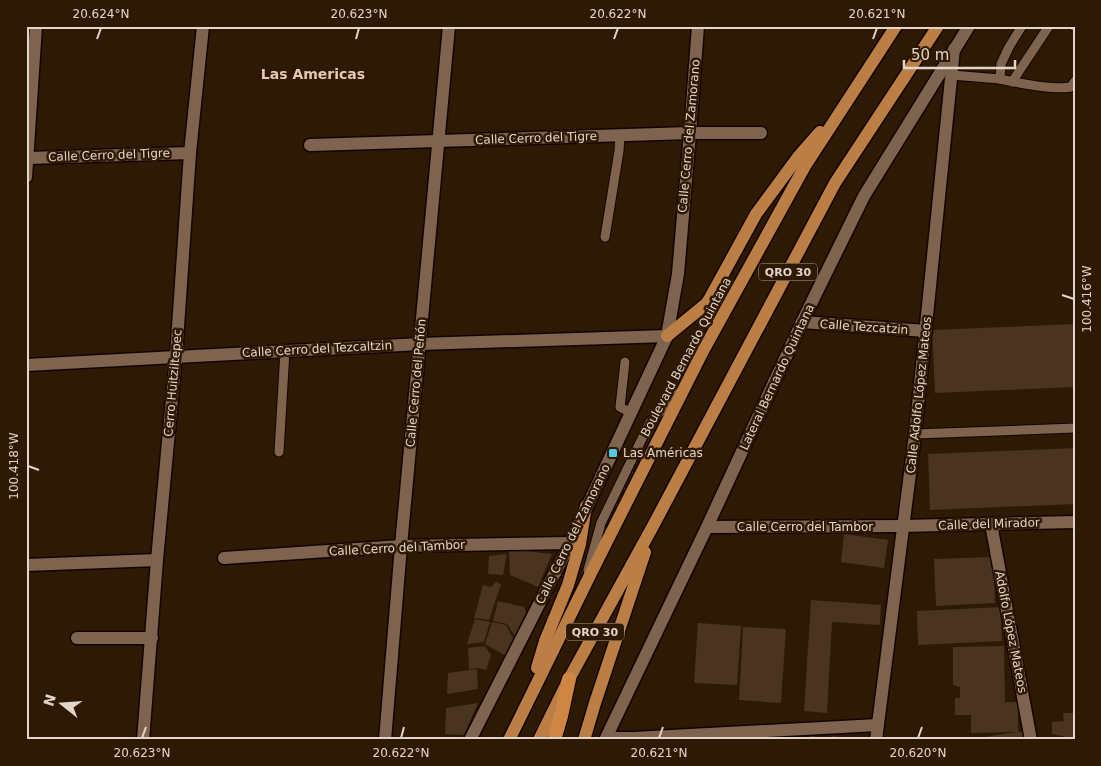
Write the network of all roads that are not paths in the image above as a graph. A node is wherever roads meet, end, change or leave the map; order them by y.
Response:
1 (36, 26) edge
2 (203, 26) edge
3 (449, 26) edge
4 (698, 26) edge
5 (896, 26) edge
6 (938, 26) edge
7 (970, 26) edge
8 (1022, 26) edge
9 (1049, 26) edge
10 (31, 40) edge
11 (954, 49) junction
12 (952, 75) junction
13 (1000, 79) junction
14 (1075, 81) edge
15 (1012, 82) junction
16 (847, 102) junction
17 (28, 128) edge
18 (690, 133) junction
19 (761, 133) dead end
20 (620, 135) junction
21 (439, 141) junction
22 (310, 145) dead end
23 (190, 153) junction
24 (28, 158) junction
25 (26, 177) edge
26 (605, 237) dead end
27 (802, 322) junction
28 (926, 331) junction
29 (667, 336) junction
30 (420, 344) junction
31 (285, 351) junction
32 (176, 356) junction
33 (625, 362) dead end
34 (26, 365) edge
35 (632, 412) junction
36 (1075, 428) edge
37 (915, 434) junction
38 (279, 452) dead end
39 (586, 506) junction
40 (1075, 522) edge
41 (991, 524) junction
42 (653, 526) junction
43 (903, 526) junction
44 (708, 527) junction
45 (570, 543) junction
46 (401, 546) junction
47 (224, 558) dead end
48 (157, 560) junction
49 (26, 565) edge
50 (77, 638) dead end
51 (152, 638) junction
52 (569, 679) junction
53 (529, 698) junction
54 (878, 724) junction
55 (606, 739) edge
56 (634, 739) edge
57 (144, 740) edge
58 (385, 740) edge
59 (470, 740) edge
60 (509, 740) edge
61 (539, 740) edge
62 (554, 740) edge
63 (584, 740) edge
64 (876, 740) edge
65 (1031, 740) edge

1 - 10 street
2 - 23 street, Cerro Huitziltepec
3 - 21 street, Calle Cerro del Peñón
4 - 18 street, Calle Cerro del Zamorano
5 - 16 main road, Boulevard Bernardo Quintana / QRO 30
6 - 42 main road, QRO 30
7 - 11 street, Lateral Bernardo Quintana
8 - 13 lane
9 - 15 lane
10 - 17 street
11 - 12 street, Calle Adolfo López Mateos
11 - 27 street, Lateral Bernardo Quintana
12 - 13 lane
12 - 28 street, Calle Adolfo López Mateos
13 - 15 lane
14 - 15 lane
16 - 29 main road
16 - 53 main road, Boulevard Bernardo Quintana / QRO 30
17 - 24 street
18 - 19 street, Calle Cerro del Tigre
18 - 20 street, Calle Cerro del Tigre
18 - 29 street, Calle Cerro del Zamorano
20 - 21 street, Calle Cerro del Tigre
20 - 26 lane
21 - 22 street, Calle Cerro del Tigre
21 - 30 street, Calle Cerro del Peñón
23 - 24 street, Calle Cerro del Tigre
23 - 32 street, Cerro Huitziltepec
24 - 25 street
27 - 28 street, Calle Tezcatzin
27 - 44 street, Lateral Bernardo Quintana
28 - 37 street, Calle Adolfo López Mateos
29 - 30 street, Calle Cerro del Tezcaltzin
29 - 35 street, Calle Cerro del Zamorano
30 - 31 street, Calle Cerro del Tezcaltzin
30 - 46 street, Calle Cerro del Peñón
31 - 32 street, Calle Cerro del Tezcaltzin
31 - 38 lane
32 - 34 street, Calle Cerro del Tezcaltzin
32 - 48 street, Cerro Huitziltepec
33 - 35 lane
35 - 39 street, Calle Cerro del Zamorano
36 - 37 lane
37 - 43 street, Calle Adolfo López Mateos
39 - 45 street, Calle Cerro del Zamorano
39 - 53 main road
40 - 41 street, Calle del Mirador
41 - 43 street, Calle del Mirador
41 - 65 street, Adolfo López Mateos
42 - 52 main road, QRO 30
42 - 63 main road
43 - 44 street, Calle Cerro del Tambor
43 - 54 street, Calle Adolfo López Mateos
44 - 55 street, Lateral Bernardo Quintana
45 - 46 street, Calle Cerro del Tambor
45 - 59 street, Calle Cerro del Zamorano
46 - 47 street, Calle Cerro del Tambor
46 - 58 street, Calle Cerro del Peñón
48 - 49 street
48 - 51 street, Cerro Huitziltepec
50 - 51 street
51 - 57 street, Cerro Huitziltepec
52 - 61 main road, QRO 30
52 - 62 highway
53 - 60 main road, Boulevard Bernardo Quintana / QRO 30
54 - 56 street
54 - 64 street, Calle Adolfo López Mateos
55 - 56 street

